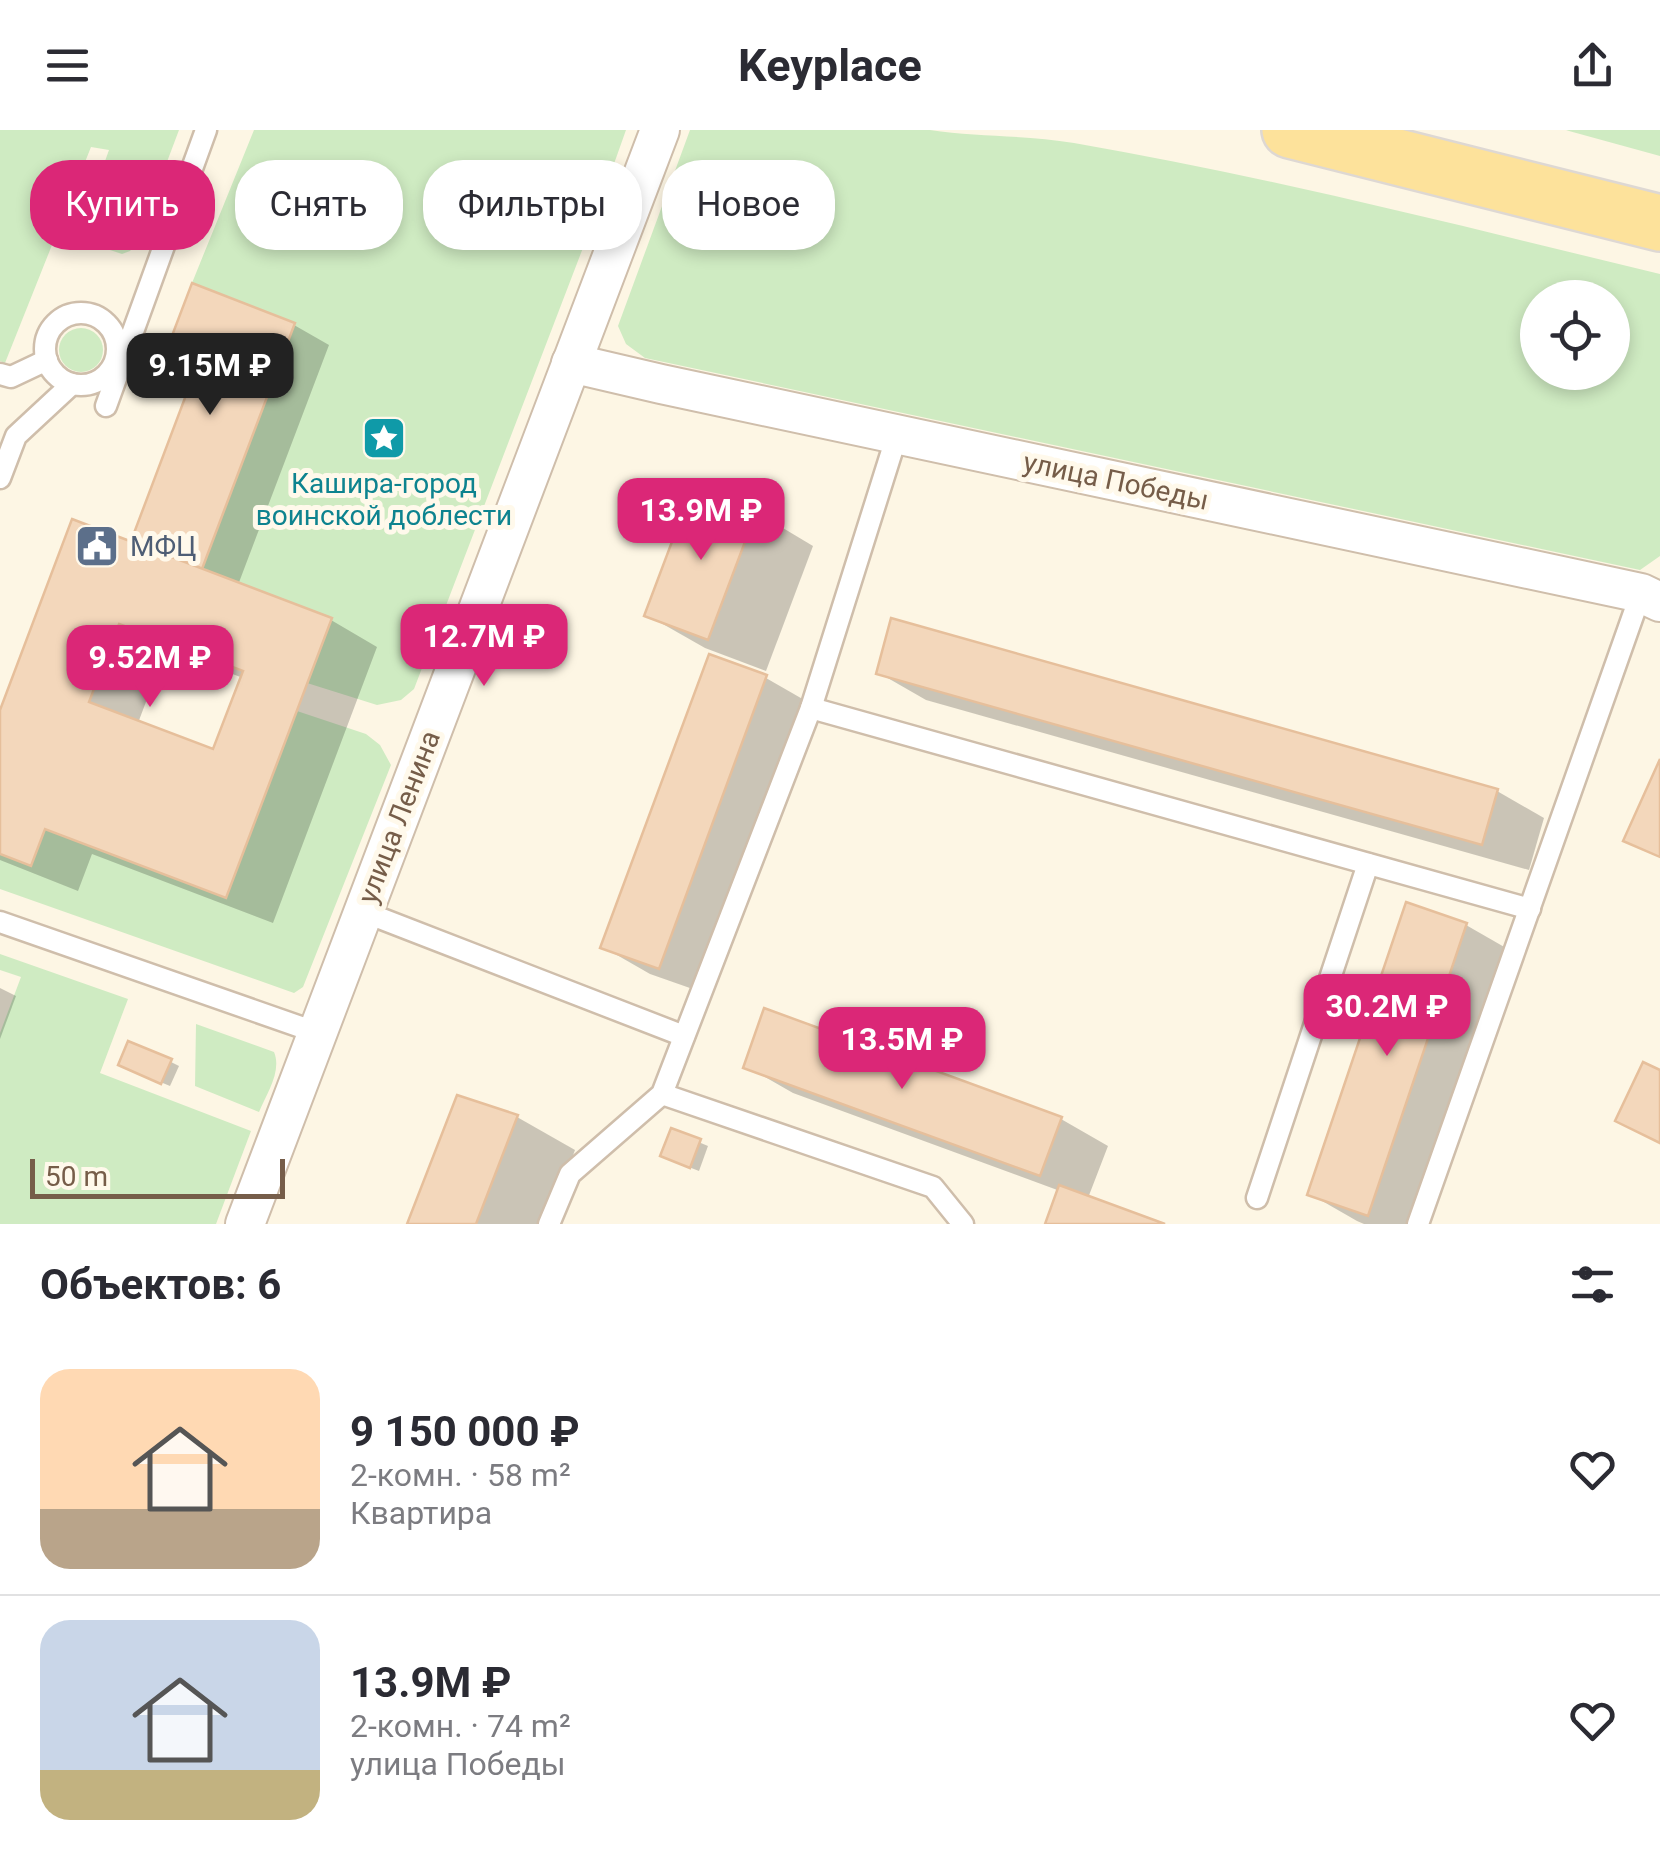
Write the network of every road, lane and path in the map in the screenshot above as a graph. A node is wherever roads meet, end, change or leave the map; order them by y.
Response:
1 (206, 130) edge
2 (660, 130) edge
3 (1290, 130) edge
4 (1660, 223) edge
5 (122, 351) junction
6 (47, 360) junction
7 (572, 363) junction
8 (0, 374) edge
9 (72, 384) junction
10 (106, 406) dead end
11 (898, 435) junction
12 (0, 478) edge
13 (1651, 597) edge
14 (812, 708) junction
15 (1368, 864) junction
16 (1530, 909) junction
17 (364, 912) junction
18 (0, 922) edge
19 (318, 1032) junction
20 (684, 1036) junction
21 (662, 1094) junction
22 (1257, 1198) dead end
23 (245, 1224) edge
24 (549, 1224) edge
25 (962, 1224) edge
26 (1418, 1224) edge

1 - 5 lane
2 - 7 street, улица Ленина
3 - 4 main road
5 - 6 lane
5 - 9 lane
5 - 10 lane
6 - 8 lane
6 - 9 lane
7 - 11 street, улица Победы
7 - 17 street, улица Ленина
9 - 12 lane
11 - 13 street, улица Победы
11 - 14 lane
13 - 16 lane
14 - 15 lane
14 - 20 lane
15 - 16 lane
15 - 22 lane
16 - 26 lane
17 - 19 street, улица Ленина
17 - 20 lane
18 - 19 lane
19 - 23 street, улица Ленина
20 - 21 lane
21 - 24 lane
21 - 25 lane

